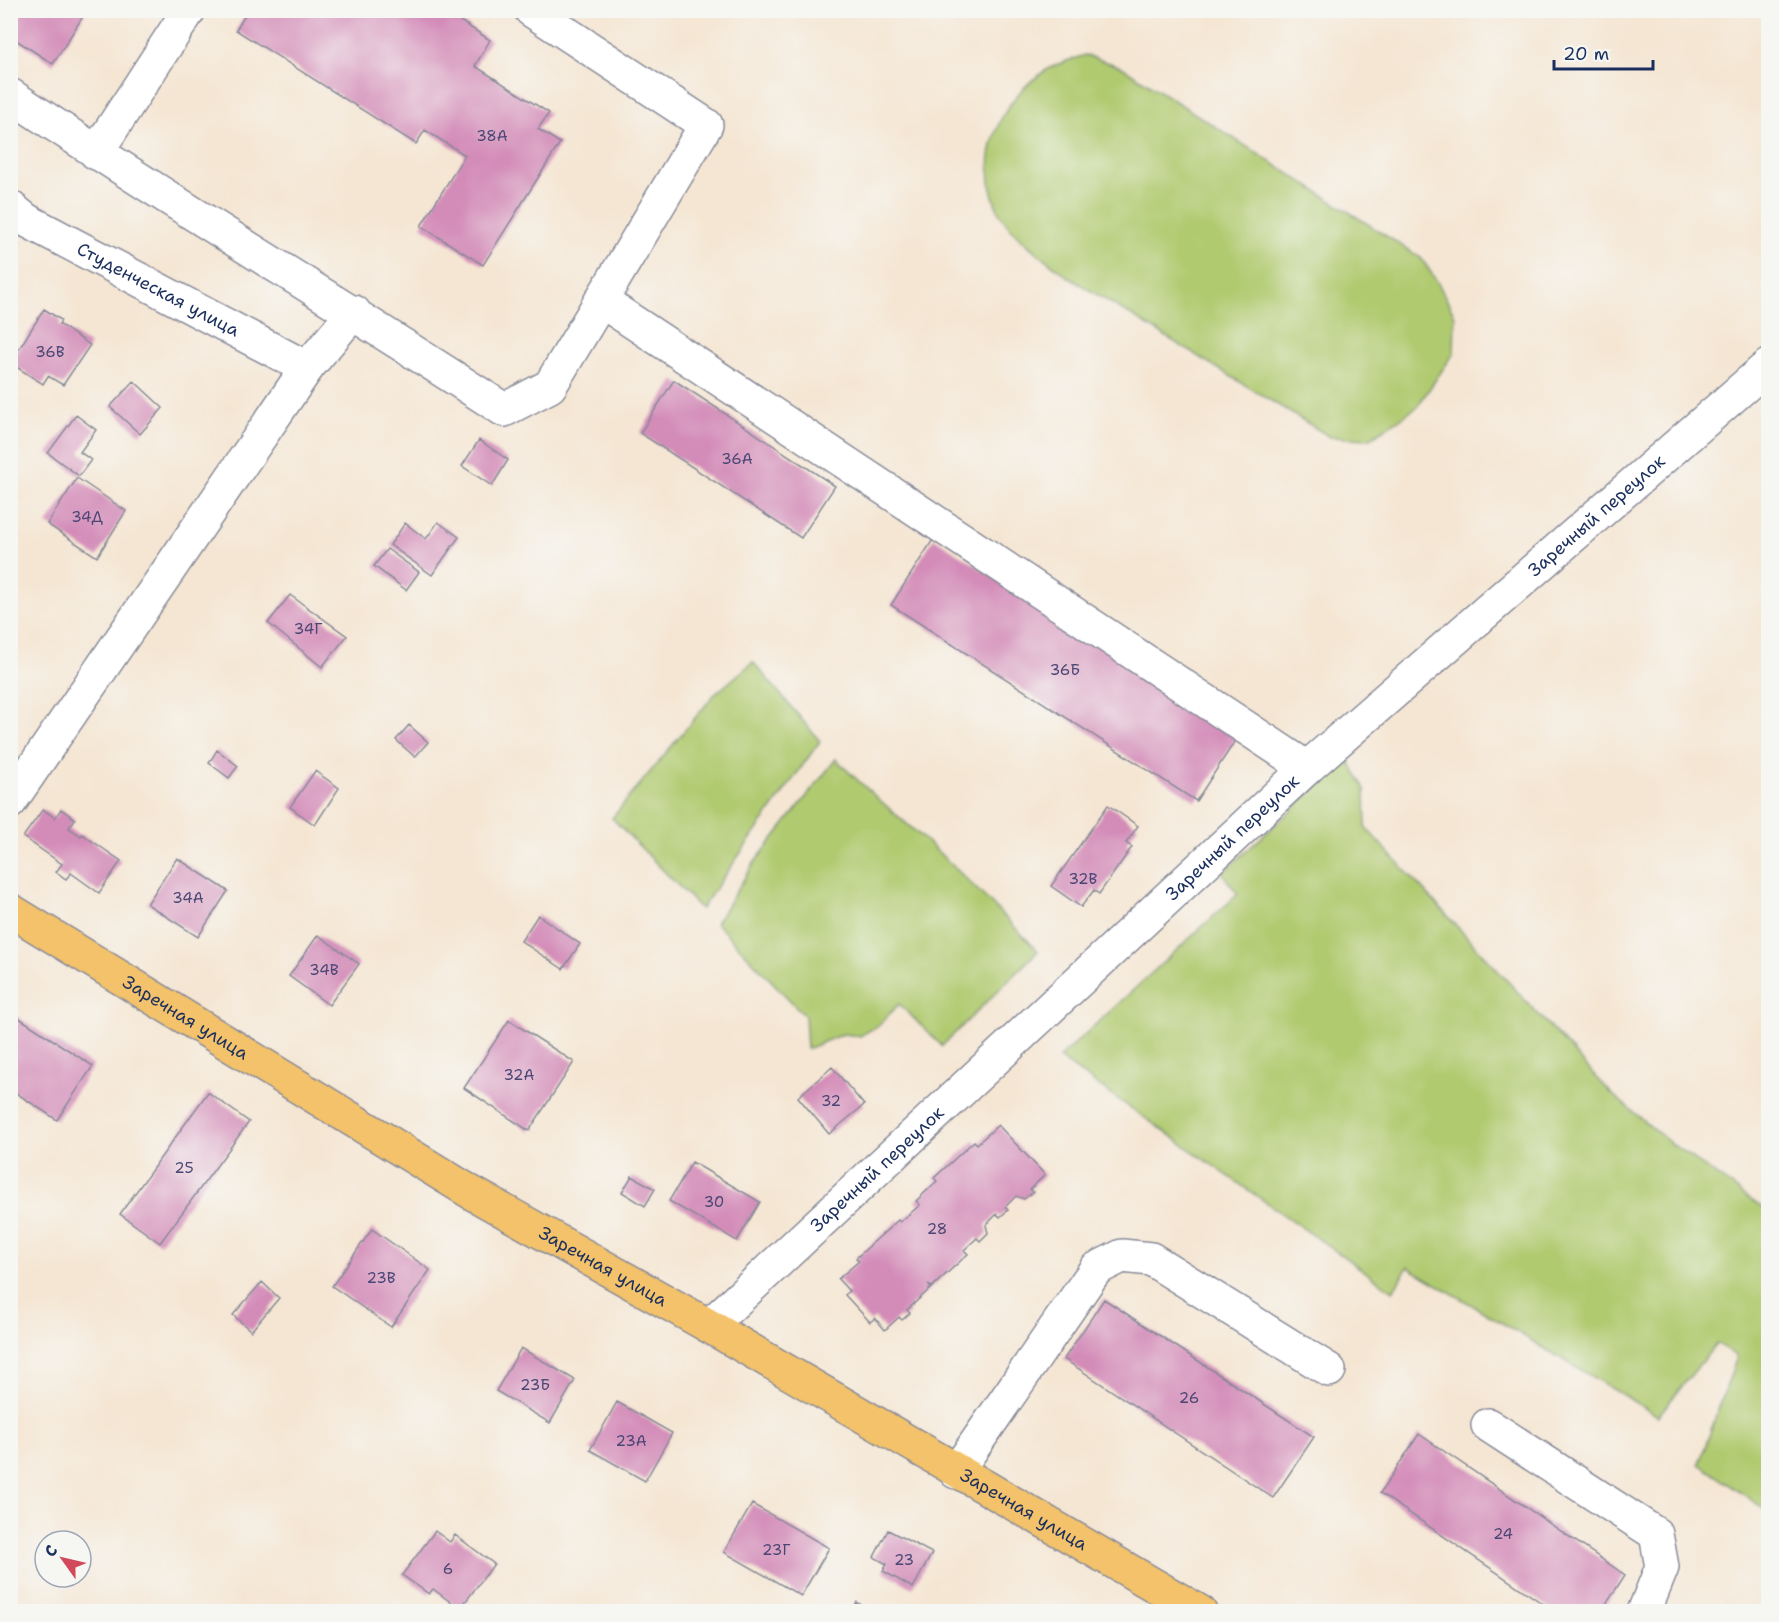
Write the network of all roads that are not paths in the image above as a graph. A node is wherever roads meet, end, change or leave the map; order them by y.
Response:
1 (531, 10) edge
2 (186, 12) edge
3 (10, 95) edge
4 (96, 153) junction
5 (10, 207) edge
6 (603, 303) junction
7 (354, 312) junction
8 (1768, 366) edge
9 (308, 368) junction
10 (1308, 768) junction
11 (10, 802) edge
12 (10, 910) edge
13 (709, 1326) junction
14 (1329, 1370) dead end
15 (1488, 1425) dead end
16 (956, 1472) junction
17 (1200, 1611) edge
18 (1644, 1611) edge

1 - 6 street
2 - 4 street
3 - 4 street
4 - 7 street
5 - 9 street, Студенческая улица
6 - 7 street
6 - 10 street
7 - 9 street
8 - 10 street, Заречный переулок
9 - 11 street
10 - 13 street, Заречный переулок
12 - 13 main road, Заречная улица
13 - 16 main road, Заречная улица
14 - 16 street
15 - 18 street
16 - 17 main road, Заречная улица

